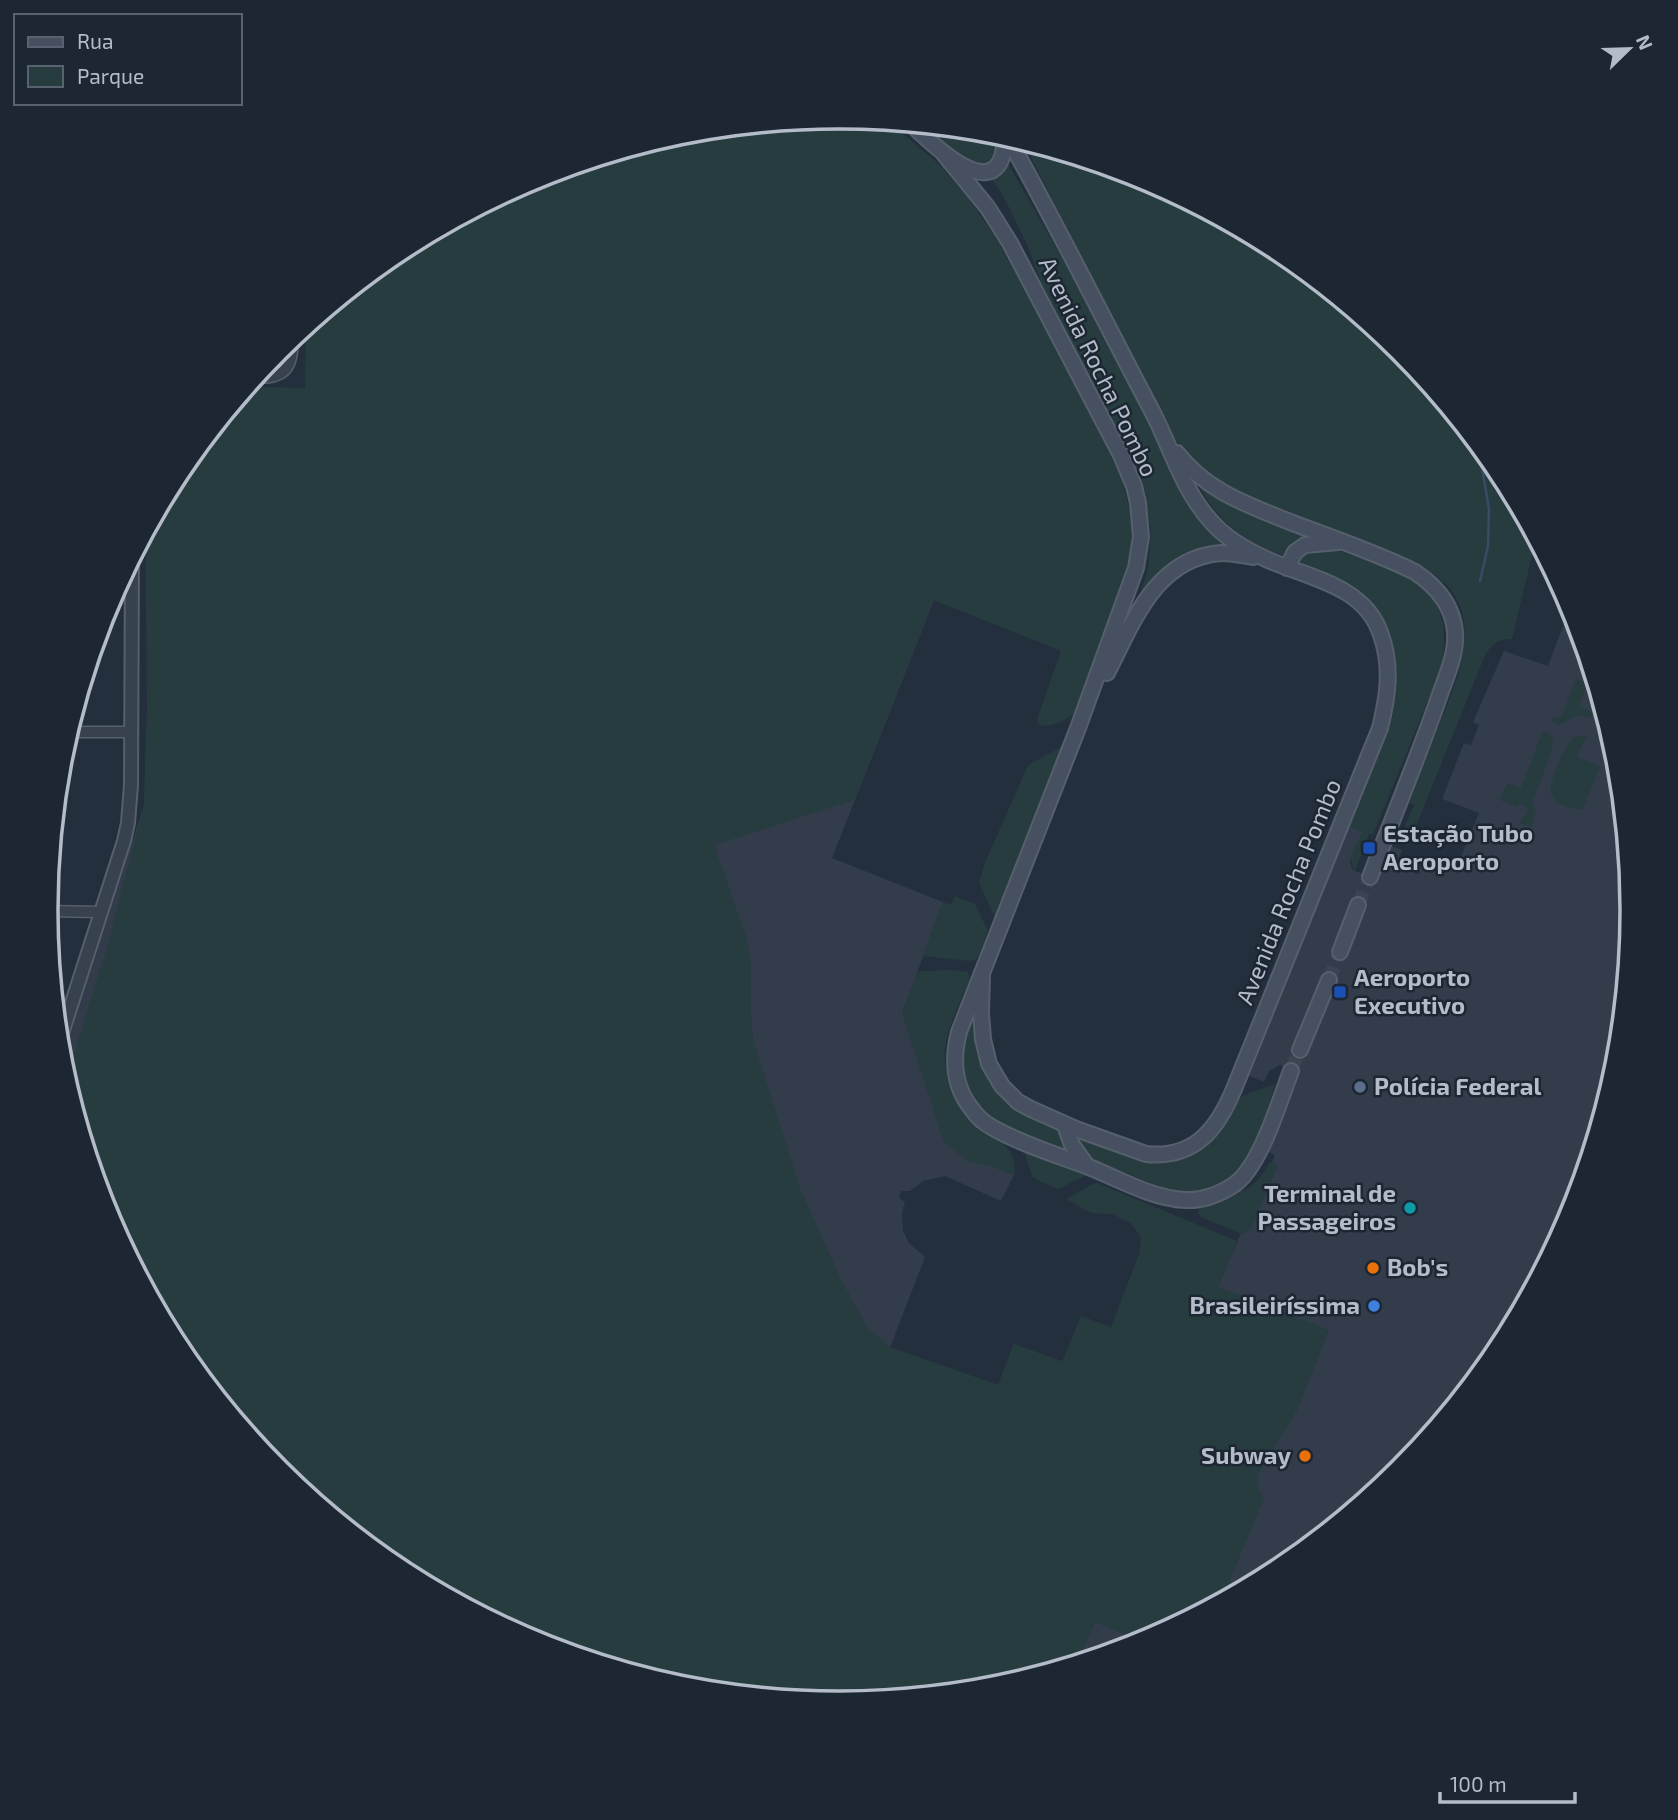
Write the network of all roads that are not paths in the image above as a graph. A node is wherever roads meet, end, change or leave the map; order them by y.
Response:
1 (920, 133) edge
2 (1004, 147) edge
3 (1013, 149) edge
4 (944, 154) junction
5 (292, 353) edge
6 (269, 377) edge
7 (1159, 426) junction
8 (1343, 542) junction
9 (1265, 559) junction
10 (1287, 568) junction
11 (132, 577) edge
12 (1078, 728) junction
13 (79, 732) edge
14 (132, 732) junction
15 (1370, 877) tunnel mouth
16 (1358, 905) tunnel mouth
17 (58, 911) edge
18 (102, 912) junction
19 (1340, 952) tunnel mouth
20 (982, 974) junction
21 (1329, 980) tunnel mouth
22 (66, 1022) edge
23 (1300, 1050) tunnel mouth
24 (1291, 1070) tunnel mouth
25 (1065, 1125) junction
26 (1088, 1167) junction

1 - 4 main road
2 - 4 main road
3 - 7 main road, Avenida Rocha Pombo
4 - 12 main road, Avenida Rocha Pombo
5 - 6 street
7 - 8 main road, Avenida Rocha Pombo
7 - 9 main road, Avenida Rocha Pombo
8 - 10 main road
8 - 15 main road, Avenida Rocha Pombo
9 - 10 main road, Avenida Rocha Pombo
9 - 12 main road
10 - 25 main road, Avenida Rocha Pombo
11 - 14 street
12 - 20 main road, Avenida Rocha Pombo
13 - 14 street
14 - 18 street
16 - 19 main road
17 - 18 street
18 - 22 street
20 - 25 main road, Avenida Rocha Pombo
20 - 26 main road, Avenida Rocha Pombo
21 - 23 main road
24 - 26 main road, Avenida Rocha Pombo
25 - 26 main road

